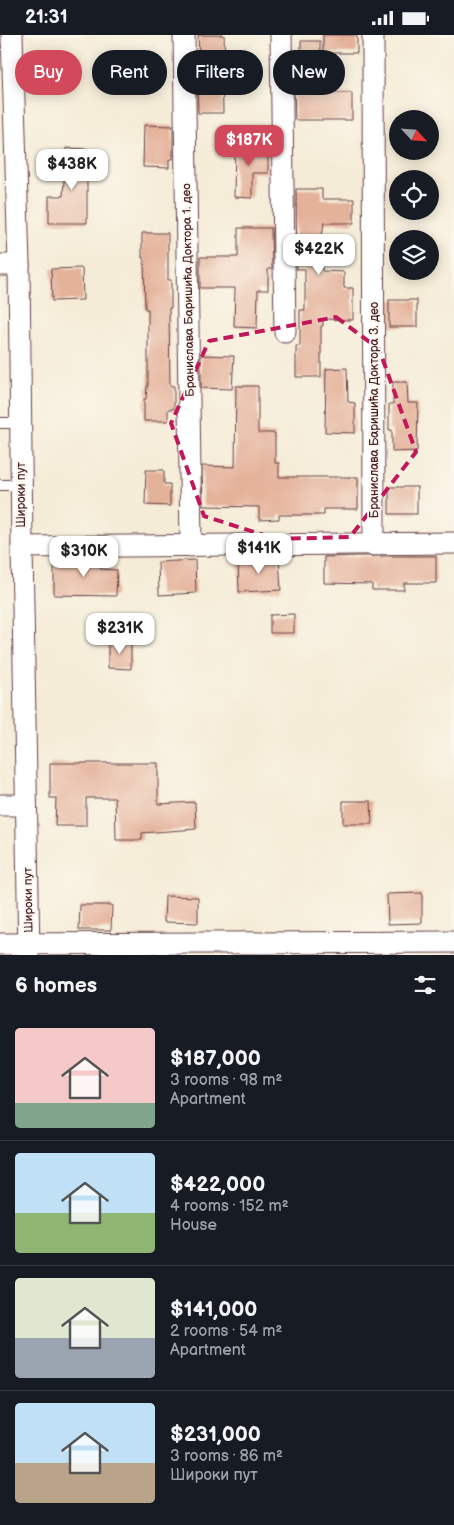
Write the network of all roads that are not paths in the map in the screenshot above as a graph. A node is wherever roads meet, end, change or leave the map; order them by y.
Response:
1 (12, 35) edge
2 (184, 35) edge
3 (281, 35) edge
4 (373, 35) edge
5 (7, 89) edge
6 (10, 265) edge
7 (285, 332) dead end
8 (0, 423) edge
9 (21, 423) junction
10 (0, 485) edge
11 (21, 485) junction
12 (454, 543) edge
13 (374, 545) junction
14 (191, 546) junction
15 (22, 547) junction
16 (0, 805) edge
17 (26, 805) junction
18 (454, 942) edge
19 (0, 944) edge
20 (29, 949) edge

1 - 5 street, Широки пут
2 - 14 street, Бранислава Баришића Доктора 1. део
3 - 7 street
4 - 13 street, Бранислава Баришића Доктора 3. део
5 - 6 street, Широки пут
6 - 9 street, Широки пут
8 - 9 lane
9 - 11 street, Широки пут
10 - 11 lane
11 - 15 street, Широки пут
12 - 13 street
13 - 14 street
14 - 15 street
15 - 17 street, Широки пут
16 - 17 street
17 - 20 street, Широки пут
18 - 20 street
19 - 20 street

